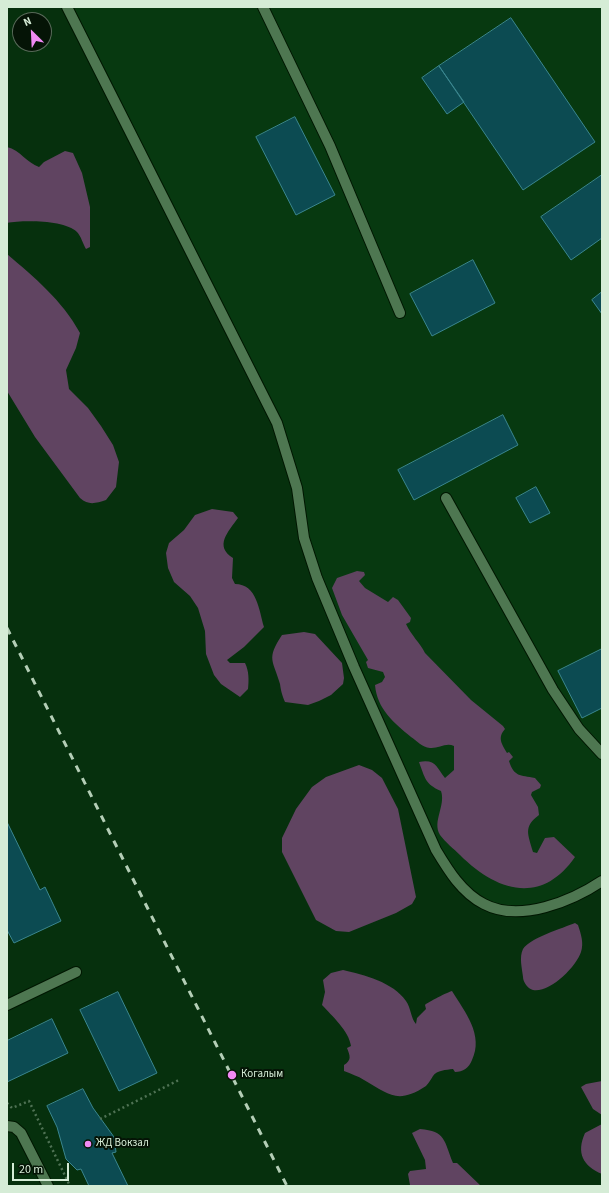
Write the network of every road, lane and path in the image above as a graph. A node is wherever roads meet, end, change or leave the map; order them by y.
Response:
1 (67, 7) edge
2 (262, 7) edge
3 (400, 313) dead end
4 (446, 498) dead end
5 (602, 754) edge
6 (602, 880) edge
7 (76, 972) dead end
8 (7, 1006) edge
9 (179, 1080) dead end
10 (7, 1103) edge
11 (100, 1119) dead end
12 (7, 1126) edge
13 (48, 1186) edge
14 (70, 1186) edge

1 - 6 lane
2 - 3 lane
4 - 5 lane
7 - 8 lane
9 - 11 path
10 - 14 path
12 - 13 lane

